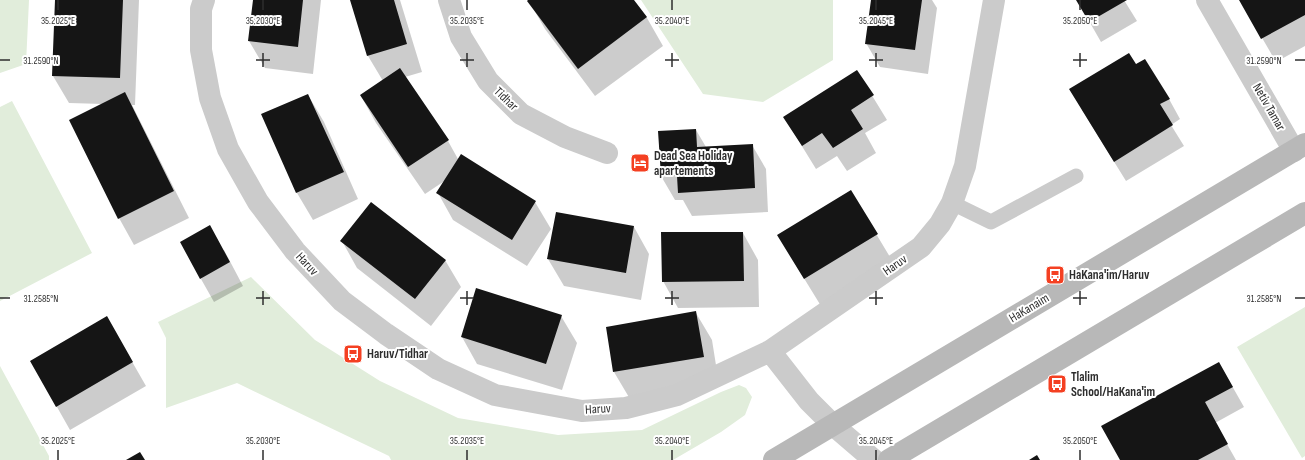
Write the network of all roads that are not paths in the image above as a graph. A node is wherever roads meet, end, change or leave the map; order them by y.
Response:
1 (204, 0) edge
2 (449, 0) edge
3 (994, 0) edge
4 (1207, 0) edge
5 (1299, 147) edge
6 (607, 154) dead end
7 (1076, 176) dead end
8 (952, 204) junction
9 (1305, 212) edge
10 (770, 352) junction
11 (833, 425) junction
12 (774, 460) edge
13 (874, 460) edge
14 (889, 460) edge

1 - 10 street, Haruv
2 - 6 street, Tidhar
3 - 8 street, Haruv
4 - 5 street, Netiv Tamar
5 - 11 main road, HaKanaim
7 - 8 lane
8 - 10 street, Haruv
9 - 14 main road
10 - 11 street
11 - 12 main road, HaKanaim
11 - 13 street

